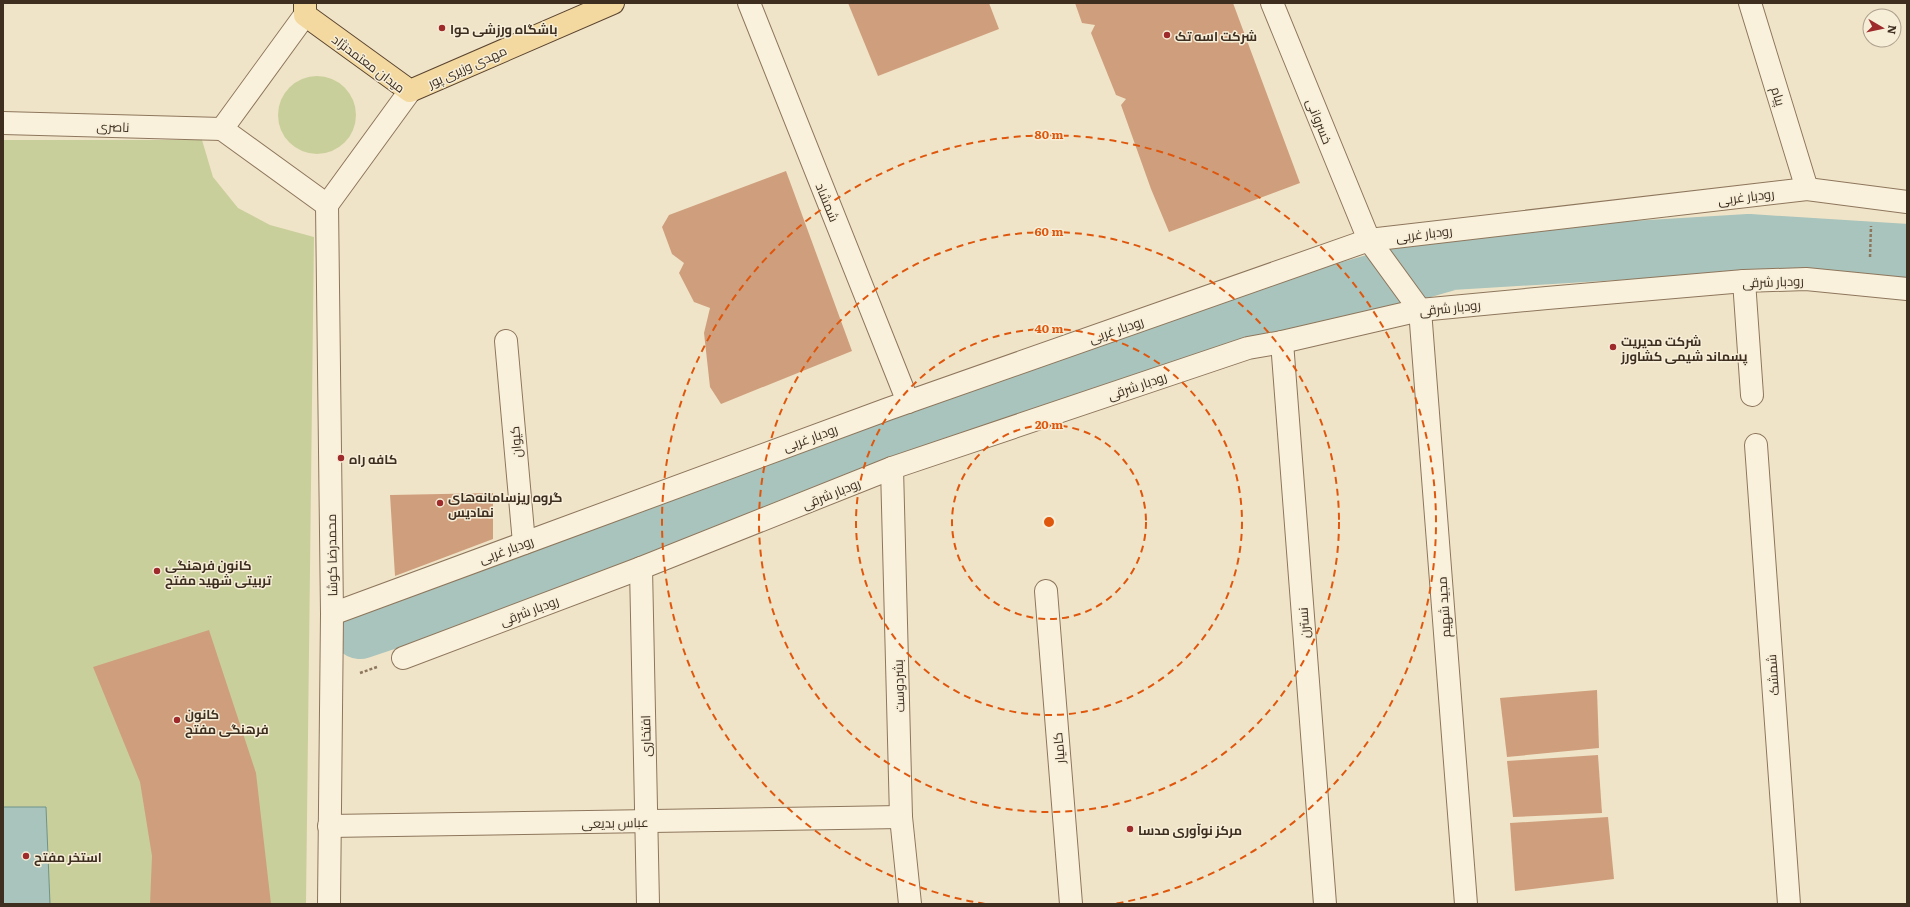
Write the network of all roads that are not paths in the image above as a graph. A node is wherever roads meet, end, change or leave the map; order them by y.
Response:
1 (613, 3) edge
2 (748, 3) edge
3 (1272, 3) edge
4 (1750, 3) edge
5 (305, 9) edge
6 (410, 91) junction
7 (3, 124) edge
8 (222, 129) junction
9 (1807, 190) junction
10 (1907, 202) edge
11 (327, 205) junction
12 (1369, 240) junction
13 (1744, 281) junction
14 (1907, 289) edge
15 (1420, 310) junction
16 (506, 341) dead end
17 (1282, 342) junction
18 (1752, 395) dead end
19 (908, 402) junction
20 (1756, 445) dead end
21 (892, 468) junction
22 (524, 542) junction
23 (641, 568) junction
24 (1046, 591) dead end
25 (332, 614) junction
26 (403, 658) road end
27 (901, 817) junction
28 (647, 822) junction
29 (329, 826) junction
30 (328, 904) edge
31 (648, 904) edge
32 (910, 904) edge
33 (1071, 904) edge
34 (1325, 904) edge
35 (1466, 904) edge
36 (1789, 904) edge

1 - 6 main road, مهدی وزیری پور
2 - 19 street, شمشاد
3 - 12 street, خسروانی
4 - 9 street, پیام
5 - 6 main road, میدان معتمدنژاد
5 - 8 street, میدان معتمدنژاد
6 - 11 street, میدان معتمدنژاد
7 - 8 street, ناصری
8 - 11 street
9 - 10 street, رودبار غربی
9 - 12 street, رودبار غربی
11 - 25 street, محمدرضا کوشا
12 - 15 street, خسروانی
12 - 19 street, رودبار غربی
13 - 14 street, رودبار شرقی
13 - 15 street, رودبار شرقی
13 - 18 street
15 - 17 street, رودبار شرقی
15 - 35 street, مجید شهیم
16 - 22 street, کیوان
17 - 21 street, رودبار شرقی
17 - 34 street, نسترن
19 - 22 street, رودبار غربی
20 - 36 street, شمشک
21 - 23 street, رودبار شرقی
21 - 27 street, بشردوست
22 - 25 street, رودبار غربی
23 - 26 street, رودبار شرقی
23 - 28 street, افتخاری
24 - 33 street, کامیار
25 - 29 street, محمدرضا کوشا
27 - 28 street, عباس بدیعی
27 - 32 street, بشردوست
28 - 29 street, عباس بدیعی
28 - 31 street, افتخاری
29 - 30 street, محمدرضا کوشا

